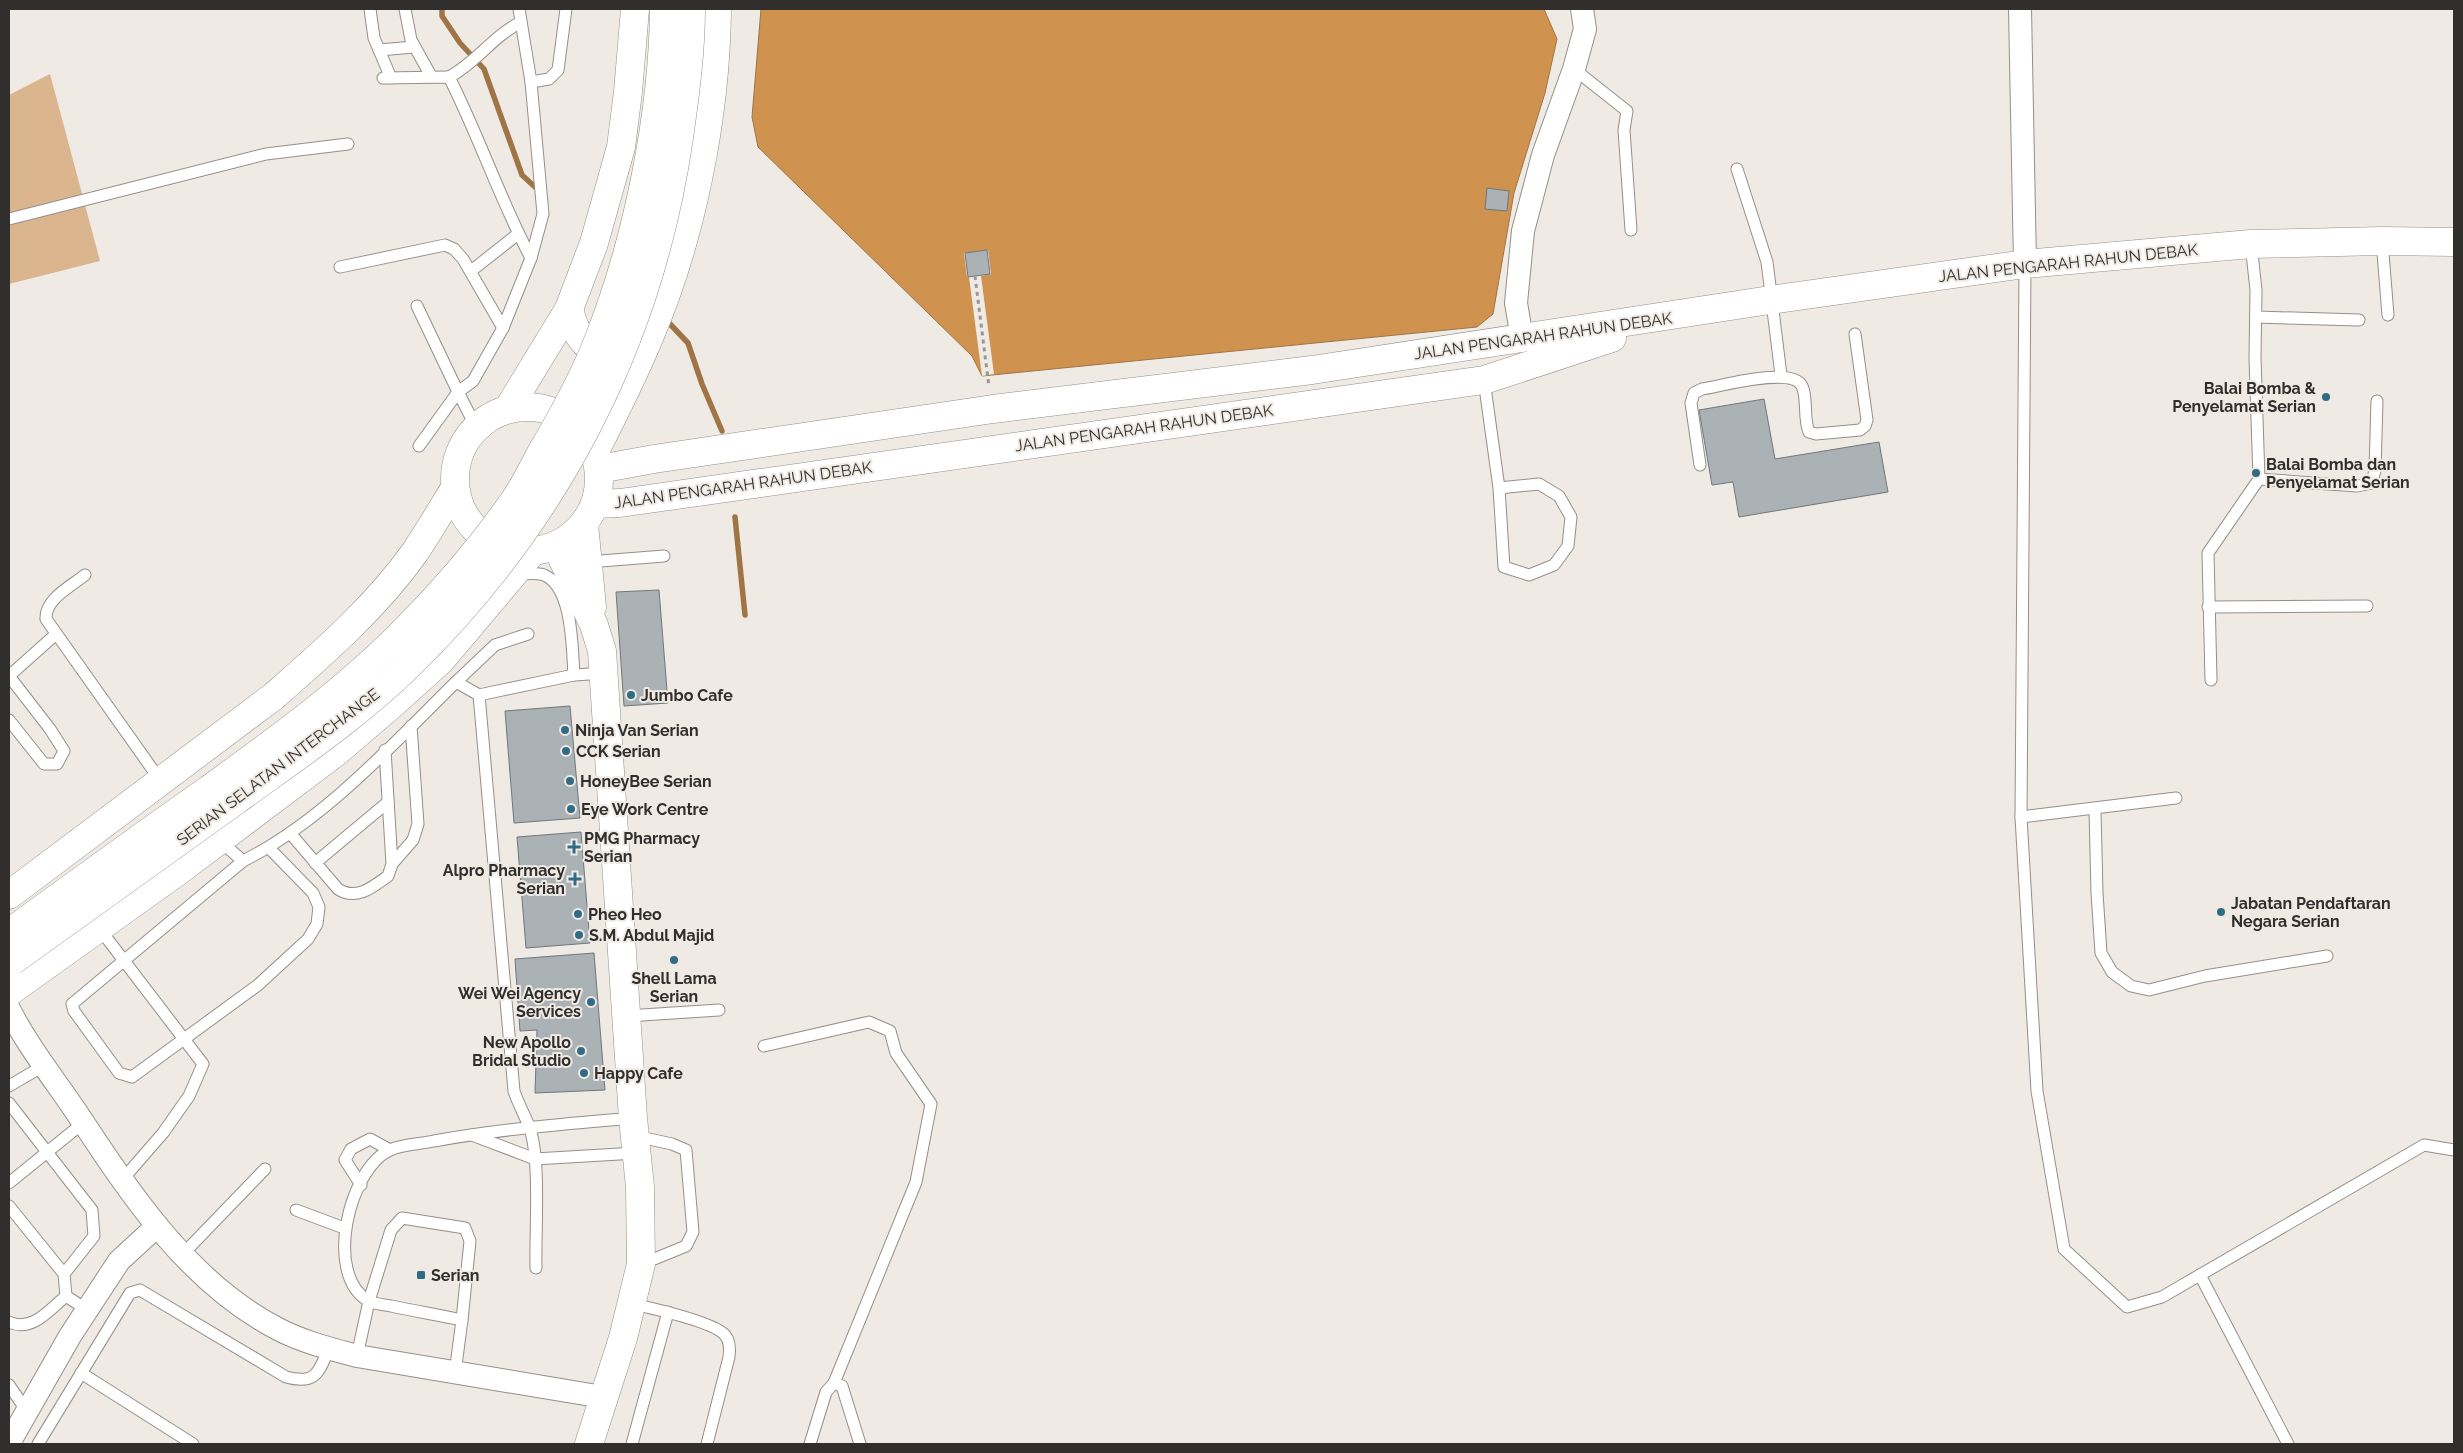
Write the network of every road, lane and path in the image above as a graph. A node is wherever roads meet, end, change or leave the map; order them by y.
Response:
1 (370, 9) edge
2 (404, 9) edge
3 (519, 9) edge
4 (566, 9) edge
5 (635, 9) edge
6 (664, 9) edge
7 (691, 9) edge
8 (717, 9) edge
9 (1582, 9) edge
10 (2020, 9) edge
11 (521, 22) junction
12 (414, 47) junction
13 (379, 50) junction
14 (1574, 69) junction
15 (430, 76) junction
16 (449, 77) junction
17 (530, 82) junction
18 (348, 144) dead end
19 (1737, 169) dead end
20 (9, 218) edge
21 (1632, 230) dead end
22 (518, 234) junction
23 (2382, 241) junction
24 (2454, 242) edge
25 (2251, 244) junction
26 (531, 258) junction
27 (2025, 264) junction
28 (340, 267) dead end
29 (471, 271) junction
30 (975, 276) dead end
31 (1770, 300) junction
32 (417, 306) dead end
33 (569, 309) junction
34 (1685, 315) junction
35 (2388, 315) dead end
36 (2256, 317) junction
37 (2359, 320) dead end
38 (503, 328) junction
39 (1855, 334) dead end
40 (1522, 338) junction
41 (648, 339) junction
42 (1781, 376) junction
43 (1484, 380) junction
44 (458, 392) junction
45 (2377, 402) dead end
46 (508, 409) junction
47 (993, 410) junction
48 (476, 427) junction
49 (419, 446) dead end
50 (597, 461) junction
51 (1700, 465) dead end
52 (2259, 479) junction
53 (455, 488) junction
54 (1499, 488) junction
55 (590, 514) junction
56 (544, 548) junction
57 (664, 556) dead end
58 (588, 562) junction
59 (514, 574) junction
60 (85, 575) dead end
61 (2367, 606) dead end
62 (2208, 607) junction
63 (594, 625) junction
64 (528, 634) dead end
65 (55, 635) junction
66 (605, 673) junction
67 (574, 675) junction
68 (9, 676) edge
69 (2211, 680) dead end
70 (456, 682) junction
71 (479, 695) junction
72 (9, 720) edge
73 (411, 726) junction
74 (385, 750) junction
75 (160, 780) junction
76 (2176, 798) dead end
77 (388, 802) junction
78 (2095, 810) junction
79 (2021, 817) junction
80 (290, 833) junction
81 (219, 840) junction
82 (269, 848) junction
83 (242, 862) junction
84 (315, 862) junction
85 (392, 864) junction
86 (10, 892) edge
87 (99, 928) junction
88 (9, 933) edge
89 (2327, 956) dead end
90 (125, 960) junction
91 (11, 963) edge
92 (9, 992) edge
93 (9, 1009) edge
94 (718, 1010) dead end
95 (627, 1016) junction
96 (185, 1038) junction
97 (764, 1046) dead end
98 (45, 1065) junction
99 (9, 1086) edge
100 (9, 1102) edge
101 (83, 1123) junction
102 (529, 1127) junction
103 (471, 1134) junction
104 (635, 1136) junction
105 (390, 1150) junction
106 (2454, 1150) edge
107 (46, 1152) junction
108 (535, 1158) junction
109 (265, 1169) dead end
110 (123, 1180) junction
111 (9, 1183) edge
112 (361, 1185) junction
113 (9, 1206) edge
114 (296, 1210) dead end
115 (157, 1226) junction
116 (344, 1228) junction
117 (182, 1255) junction
118 (642, 1264) junction
119 (536, 1268) dead end
120 (64, 1274) junction
121 (2200, 1275) junction
122 (66, 1296) junction
123 (369, 1301) junction
124 (633, 1304) junction
125 (86, 1310) junction
126 (668, 1312) junction
127 (462, 1320) junction
128 (9, 1322) edge
129 (329, 1348) junction
130 (357, 1356) junction
131 (81, 1373) junction
132 (455, 1373) junction
133 (834, 1383) junction
134 (9, 1385) edge
135 (603, 1397) junction
136 (26, 1410) junction
137 (9, 1443) edge
138 (38, 1444) edge
139 (193, 1444) edge
140 (589, 1444) edge
141 (632, 1444) edge
142 (707, 1444) edge
143 (810, 1444) edge
144 (860, 1444) edge
145 (2288, 1444) edge

1 - 13 lane
2 - 12 lane
3 - 11 lane
4 - 17 lane
5 - 33 main road
6 - 88 main road, SERIAN SELATAN INTERCHANGE, bridge
7 - 91 main road, SERIAN SELATAN INTERCHANGE, bridge
8 - 41 main road
9 - 14 street
10 - 27 street
11 - 16 lane
11 - 17 lane
12 - 13 lane
12 - 15 lane
13 - 15 lane
14 - 21 lane
14 - 40 street
15 - 16 lane
16 - 22 lane
17 - 26 lane
18 - 20 lane
19 - 31 lane
22 - 26 lane
22 - 29 lane
23 - 24 main road, JALAN PENGARAH RAHUN DEBAK
23 - 25 main road, JALAN PENGARAH RAHUN DEBAK
23 - 35 lane
25 - 27 main road, JALAN PENGARAH RAHUN DEBAK
25 - 36 lane
26 - 38 lane
27 - 31 main road, JALAN PENGARAH RAHUN DEBAK
27 - 79 lane
28 - 29 lane
29 - 38 lane
30 - 47 path
31 - 34 main road, JALAN PENGARAH RAHUN DEBAK
31 - 42 lane
32 - 44 lane
33 - 41 main road
33 - 46 main road
34 - 40 main road, JALAN PENGARAH RAHUN DEBAK
34 - 43 main road, JALAN PENGARAH RAHUN DEBAK
36 - 37 lane
36 - 52 lane
38 - 44 lane
39 - 42 lane
40 - 47 main road, JALAN PENGARAH RAHUN DEBAK
41 - 50 main road
42 - 51 lane
43 - 54 lane
43 - 55 main road, JALAN PENGARAH RAHUN DEBAK
44 - 48 lane
44 - 49 lane
45 - 52 lane
46 - 48 main road
46 - 50 main road
47 - 50 main road, JALAN PENGARAH RAHUN DEBAK
48 - 53 main road
50 - 55 main road
52 - 62 lane
53 - 56 main road
53 - 75 main road
54 - 54 lane
55 - 56 main road
55 - 58 main road
56 - 59 main road
56 - 63 main road
57 - 58 lane
58 - 63 main road
59 - 67 lane
59 - 81 main road
60 - 65 lane
61 - 62 lane
62 - 69 lane
63 - 66 main road
64 - 70 lane
65 - 68 lane
65 - 75 lane
66 - 67 lane
66 - 95 main road
67 - 71 lane
68 - 72 lane
70 - 71 lane
70 - 73 lane
71 - 102 lane
73 - 74 lane
73 - 85 lane
74 - 77 lane
74 - 80 lane
75 - 86 main road
76 - 78 lane
77 - 84 lane
77 - 85 lane
78 - 79 lane
78 - 89 lane
79 - 121 lane
80 - 82 lane
80 - 84 lane
81 - 83 lane
81 - 87 main road
82 - 83 lane
82 - 96 lane
83 - 90 lane
84 - 85 lane
87 - 90 lane
87 - 92 main road
90 - 96 lane
90 - 96 lane
93 - 98 street
94 - 95 lane
95 - 104 main road
96 - 110 lane
97 - 133 lane
98 - 99 lane
98 - 101 street
100 - 107 lane
101 - 107 lane
101 - 110 street
102 - 103 lane
102 - 104 lane
102 - 108 lane
103 - 105 lane
103 - 108 lane
104 - 108 lane
104 - 118 main road
104 - 118 lane
105 - 112 lane
105 - 112 lane
106 - 121 lane
107 - 111 lane
107 - 120 lane
108 - 119 lane
109 - 117 lane
110 - 115 street
112 - 116 lane
113 - 120 lane
114 - 116 lane
115 - 117 street
115 - 125 street
116 - 123 lane
117 - 129 street
118 - 124 main road
120 - 122 lane
121 - 145 lane
122 - 125 lane
122 - 128 lane
123 - 127 lane
123 - 127 lane
123 - 130 lane
124 - 126 lane
124 - 135 main road
125 - 136 street
126 - 141 lane
126 - 142 lane
127 - 132 lane
129 - 130 street
129 - 131 lane
130 - 132 street
131 - 138 lane
131 - 139 lane
132 - 135 street
133 - 143 lane
133 - 144 lane
134 - 136 lane
135 - 140 main road
136 - 137 street

